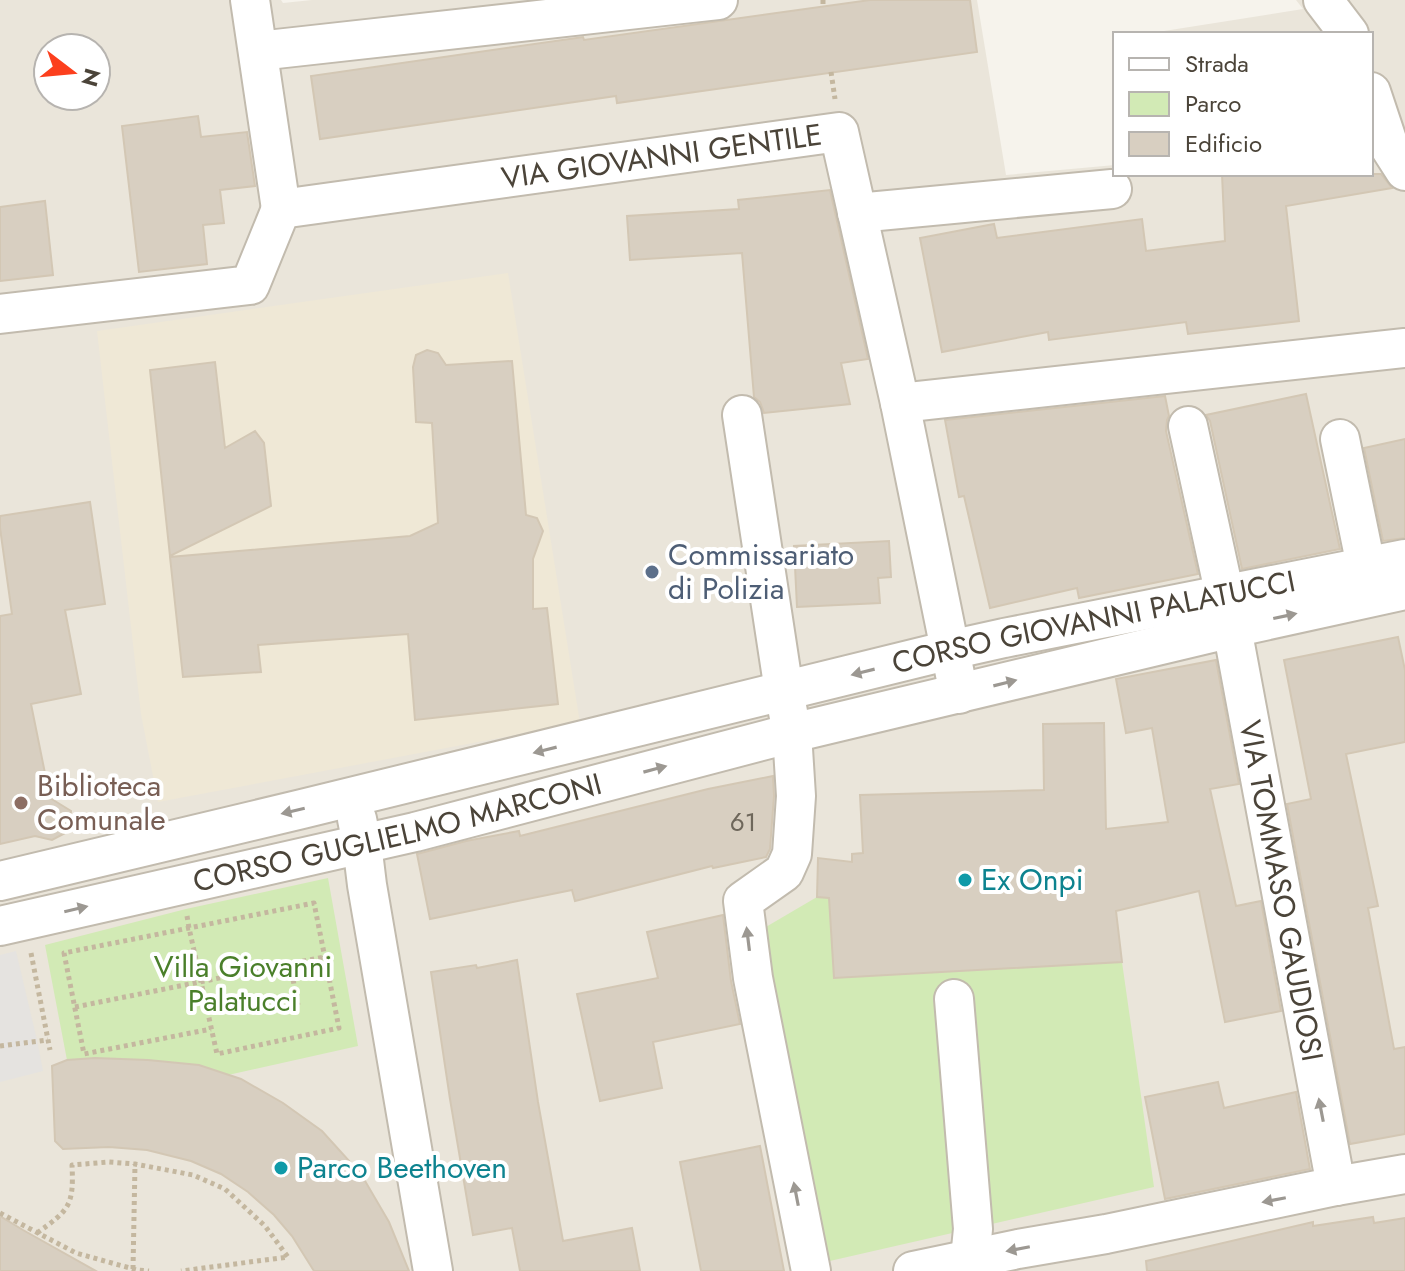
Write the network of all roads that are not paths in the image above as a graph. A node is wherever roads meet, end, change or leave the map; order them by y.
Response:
1 (250, 0) edge
2 (718, 0) edge
3 (1323, 0) edge
4 (1347, 32) edge
5 (258, 51) junction
6 (1373, 98) edge
7 (1405, 171) edge
8 (1112, 189) dead end
9 (281, 209) junction
10 (857, 213) junction
11 (0, 314) edge
12 (1405, 348) edge
13 (900, 403) junction
14 (742, 415) dead end
15 (1188, 426) dead end
16 (1340, 439) dead end
17 (1405, 559) edge
18 (1366, 566) junction
19 (1405, 590) edge
20 (1228, 611) junction
21 (950, 650) junction
22 (784, 691) junction
23 (959, 694) junction
24 (792, 733) junction
25 (352, 797) junction
26 (362, 844) junction
27 (0, 881) edge
28 (12, 924) edge
29 (954, 999) dead end
30 (1405, 1174) edge
31 (1336, 1186) junction
32 (971, 1265) edge
33 (433, 1271) edge
34 (811, 1271) edge
35 (913, 1271) edge

1 - 5 street
2 - 5 street
3 - 4 street
5 - 9 street
6 - 7 street
8 - 10 street
9 - 10 street, VIA GIOVANNI GENTILE
9 - 11 street
10 - 13 street, VIA GIOVANNI GENTILE
12 - 13 street
13 - 21 street, VIA GIOVANNI GENTILE
14 - 22 street
15 - 20 street, VIA TOMMASO GAUDIOSI
16 - 18 street
17 - 18 street, CORSO GIOVANNI PALATUCCI
18 - 20 street, CORSO GIOVANNI PALATUCCI
20 -> 19 street, CORSO GIOVANNI PALATUCCI
20 - 21 street, CORSO GIOVANNI PALATUCCI
23 -> 20 street, CORSO GIOVANNI PALATUCCI
31 -> 20 street, VIA TOMMASO GAUDIOSI
21 -> 22 street, CORSO GIOVANNI PALATUCCI
21 - 23 street, VIA GIOVANNI GENTILE
22 - 24 street
22 -> 25 street, CORSO GUGLIELMO MARCONI
23 - 24 street, CORSO GIOVANNI PALATUCCI
26 -> 24 street, CORSO GUGLIELMO MARCONI
34 -> 24 street
25 - 26 street
25 -> 27 street, CORSO GUGLIELMO MARCONI
28 -> 26 street, CORSO GUGLIELMO MARCONI
26 - 33 street
29 - 32 street
30 - 31 street
31 -> 32 street
32 - 35 street

